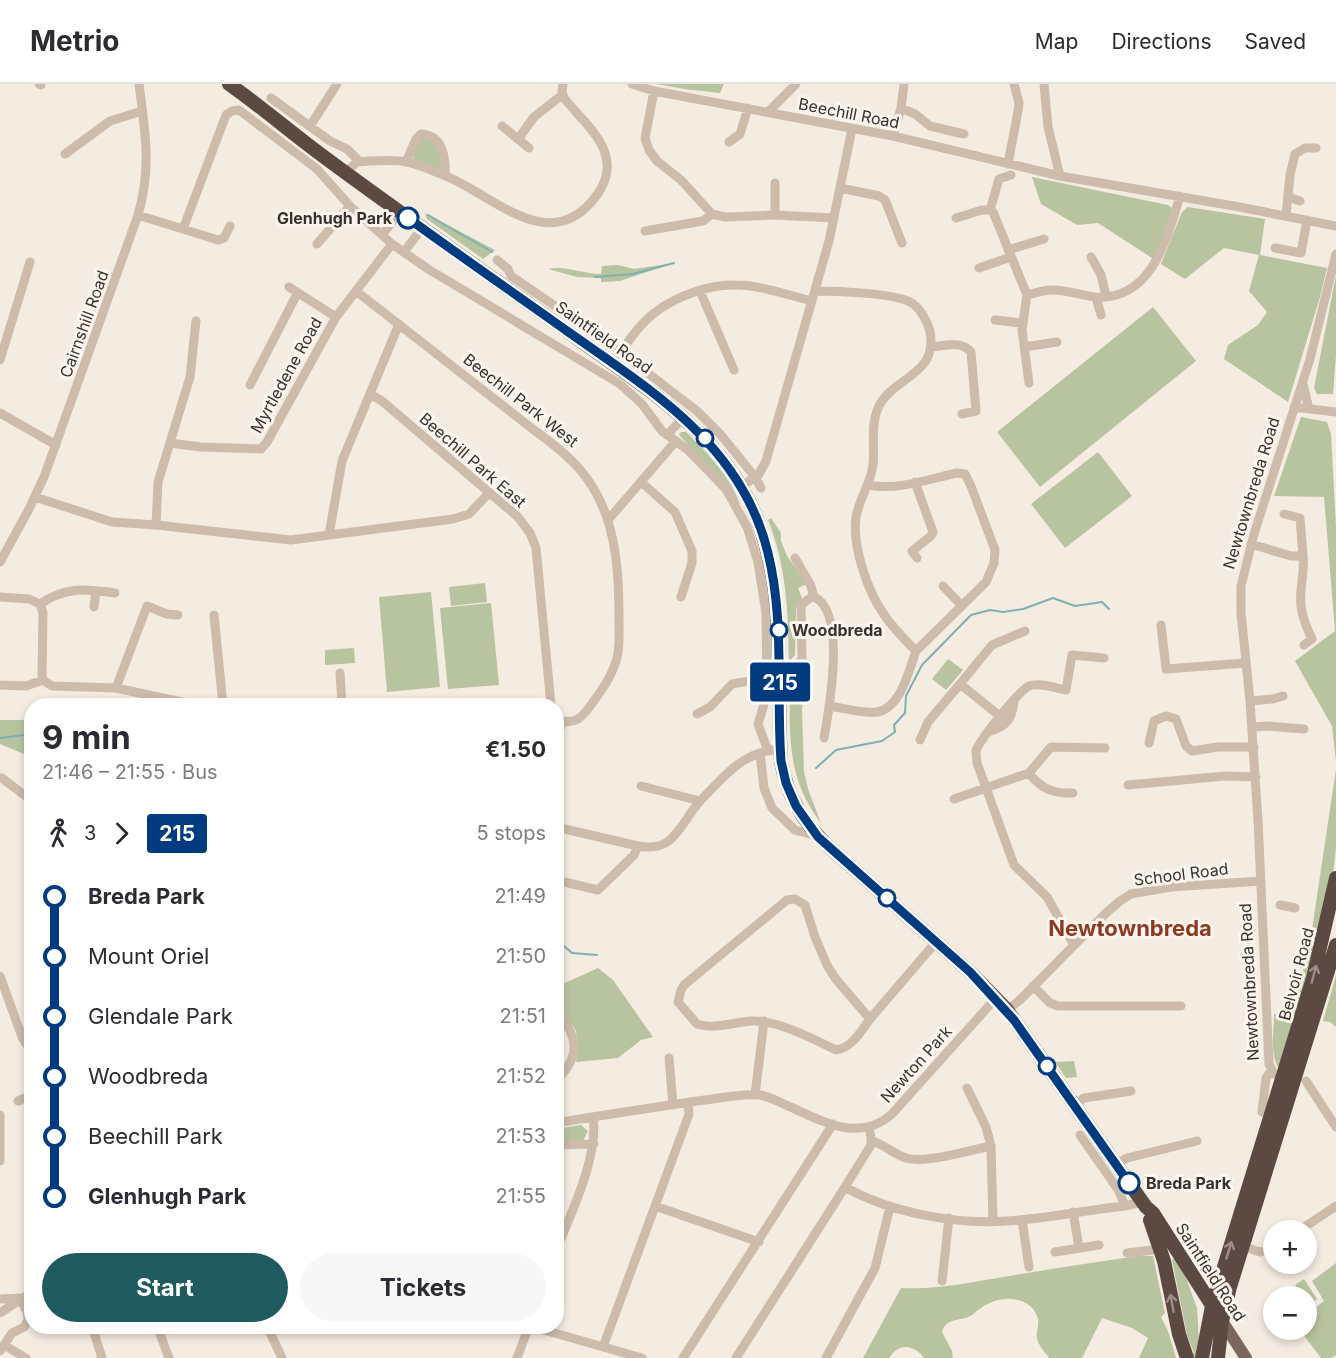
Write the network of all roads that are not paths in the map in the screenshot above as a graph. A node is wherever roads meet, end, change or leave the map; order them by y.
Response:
1 (139, 84) edge
2 (337, 84) edge
3 (563, 84) edge
4 (632, 84) edge
5 (796, 84) edge
6 (904, 84) edge
7 (1014, 84) edge
8 (1044, 84) edge
9 (234, 87) edge
10 (654, 91) junction
11 (562, 94) junction
12 (271, 98) dead end
13 (748, 108) junction
14 (901, 108) junction
15 (142, 111) junction
16 (768, 112) junction
17 (310, 126) junction
18 (502, 126) dead end
19 (852, 129) junction
20 (964, 134) dead end
21 (893, 136) junction
22 (518, 139) junction
23 (729, 142) dead end
24 (529, 148) dead end
25 (1317, 148) dead end
26 (65, 154) dead end
27 (359, 161) junction
28 (406, 162) junction
29 (1008, 164) junction
30 (992, 172) dead end
31 (345, 173) junction
32 (1011, 175) dead end
33 (445, 176) junction
34 (1060, 176) junction
35 (999, 180) junction
36 (775, 183) dead end
37 (840, 188) junction
38 (1180, 196) junction
39 (1288, 197) junction
40 (1300, 201) dead end
41 (350, 206) junction
42 (990, 210) junction
43 (400, 212) junction
44 (712, 214) junction
45 (138, 215) junction
46 (775, 215) junction
47 (1286, 216) junction
48 (834, 218) junction
49 (956, 218) dead end
50 (1307, 220) junction
51 (230, 226) dead end
52 (1336, 226) edge
53 (422, 228) junction
54 (183, 229) junction
55 (645, 231) dead end
56 (382, 235) junction
57 (1044, 239) dead end
58 (902, 243) dead end
59 (317, 244) dead end
60 (392, 244) junction
61 (1275, 248) dead end
62 (404, 252) junction
63 (1010, 253) junction
64 (1336, 254) edge
65 (1091, 257) dead end
66 (497, 260) dead end
67 (30, 261) dead end
68 (979, 268) dead end
69 (289, 287) dead end
70 (356, 291) junction
71 (700, 291) junction
72 (815, 291) junction
73 (297, 294) junction
74 (1027, 295) junction
75 (1106, 296) junction
76 (1096, 297) junction
77 (812, 302) junction
78 (1101, 315) dead end
79 (336, 316) junction
80 (995, 320) dead end
81 (196, 321) dead end
82 (1022, 323) junction
83 (399, 324) junction
84 (1057, 342) dead end
85 (931, 347) junction
86 (1024, 347) junction
87 (616, 357) junction
88 (0, 360) edge
89 (734, 370) dead end
90 (1303, 381) junction
91 (1029, 383) dead end
92 (250, 386) dead end
93 (370, 394) junction
94 (1294, 407) junction
95 (1309, 409) junction
96 (1336, 412) edge
97 (0, 413) edge
98 (962, 414) dead end
99 (684, 417) junction
100 (667, 435) junction
101 (676, 441) junction
102 (170, 443) junction
103 (56, 445) junction
104 (755, 477) junction
105 (640, 482) junction
106 (915, 482) junction
107 (868, 485) junction
108 (741, 486) junction
109 (761, 488) dead end
110 (489, 493) junction
111 (35, 497) junction
112 (1284, 514) dead end
113 (608, 520) junction
114 (156, 525) junction
115 (329, 535) junction
116 (1251, 544) junction
117 (1304, 556) junction
118 (795, 558) dead end
119 (917, 558) dead end
120 (0, 562) edge
121 (943, 586) dead end
122 (96, 591) junction
123 (116, 593) dead end
124 (0, 597) edge
125 (681, 597) dead end
126 (814, 597) junction
127 (40, 604) junction
128 (962, 606) junction
129 (94, 607) dead end
130 (178, 615) dead end
131 (214, 615) dead end
132 (1161, 624) dead end
133 (1025, 631) dead end
134 (1304, 645) dead end
135 (916, 651) junction
136 (1104, 658) dead end
137 (1246, 663) junction
138 (780, 668) junction
139 (340, 673) dead end
140 (767, 678) junction
141 (43, 680) junction
142 (960, 684) junction
143 (0, 685) edge
144 (116, 688) junction
145 (1283, 696) dead end
146 (163, 698) edge
147 (222, 698) edge
148 (342, 698) edge
149 (550, 698) edge
150 (1014, 701) junction
151 (1250, 701) junction
152 (829, 706) junction
153 (697, 714) dead end
154 (1001, 717) junction
155 (564, 721) edge
156 (1252, 727) junction
157 (1304, 729) dead end
158 (988, 732) junction
159 (824, 738) dead end
160 (920, 740) dead end
161 (1149, 743) dead end
162 (1254, 747) junction
163 (1106, 748) dead end
164 (769, 751) junction
165 (1029, 773) junction
166 (1256, 777) junction
167 (2, 778) dead end
168 (1128, 785) dead end
169 (641, 786) dead end
170 (987, 789) junction
171 (1073, 793) dead end
172 (24, 795) edge
173 (954, 799) dead end
174 (700, 801) junction
175 (804, 820) junction
176 (790, 826) junction
177 (564, 829) edge
178 (818, 837) junction
179 (638, 846) junction
180 (1336, 878) edge
181 (1261, 881) junction
182 (564, 882) edge
183 (1271, 906) junction
184 (1295, 908) dead end
185 (936, 942) junction
186 (1074, 945) junction
187 (1336, 945) edge
188 (0, 976) edge
189 (1033, 986) junction
190 (996, 998) junction
191 (1181, 1006) dead end
192 (1007, 1010) junction
193 (870, 1019) junction
194 (564, 1020) edge
195 (764, 1021) junction
196 (24, 1040) edge
197 (669, 1058) dead end
198 (564, 1072) edge
199 (1289, 1078) junction
200 (967, 1088) dead end
201 (1131, 1091) dead end
202 (755, 1095) junction
203 (24, 1098) edge
204 (18, 1101) dead end
205 (688, 1103) junction
206 (673, 1104) junction
207 (1074, 1105) junction
208 (1263, 1112) dead end
209 (0, 1115) edge
210 (593, 1117) junction
211 (564, 1122) edge
212 (833, 1124) junction
213 (1336, 1126) edge
214 (868, 1127) junction
215 (1080, 1135) dead end
216 (872, 1141) junction
217 (1197, 1141) dead end
218 (594, 1144) junction
219 (564, 1145) edge
220 (992, 1146) junction
221 (0, 1161) edge
222 (1116, 1164) junction
223 (845, 1187) junction
224 (1144, 1204) junction
225 (655, 1206) junction
226 (1125, 1206) junction
227 (1336, 1206) edge
228 (890, 1207) junction
229 (1073, 1212) junction
230 (564, 1218) edge
231 (949, 1218) junction
232 (568, 1220) junction
233 (1022, 1220) junction
234 (1315, 1220) edge
235 (993, 1222) junction
236 (564, 1230) edge
237 (759, 1242) junction
238 (1099, 1245) dead end
239 (1166, 1245) junction
240 (1242, 1246) junction
241 (1078, 1248) junction
242 (1263, 1250) edge
243 (1055, 1252) dead end
244 (1127, 1253) dead end
245 (1029, 1267) dead end
246 (1190, 1271) junction
247 (1222, 1271) junction
248 (942, 1281) dead end
249 (24, 1296) edge
250 (20, 1298) junction
251 (0, 1299) edge
252 (24, 1306) edge
253 (1212, 1306) junction
254 (0, 1313) edge
255 (1222, 1321) junction
256 (24, 1327) edge
257 (94, 1334) edge
258 (160, 1334) edge
259 (271, 1334) edge
260 (527, 1334) edge
261 (558, 1334) edge
262 (603, 1347) junction
263 (2, 1348) edge
264 (1242, 1355) edge
265 (26, 1358) edge
266 (102, 1358) edge
267 (169, 1358) edge
268 (282, 1358) edge
269 (517, 1358) edge
270 (642, 1358) edge
271 (683, 1358) edge
272 (736, 1358) edge
273 (826, 1358) edge
274 (1187, 1358) edge
275 (1202, 1358) edge
276 (1218, 1358) edge

1 - 15 street, Cairnshill Road
2 - 17 street
3 - 11 street
4 - 10 street, Beechill Road
5 - 16 street
6 - 14 street
7 - 29 street
8 - 34 street
9 - 31 highway, Saintfield Road
10 - 13 street, Beechill Road
10 - 44 street
11 - 22 street
11 - 33 street
12 - 17 street
13 - 16 street, Beechill Road
13 - 23 street
14 - 20 street
14 - 21 street
15 - 26 street
15 - 45 street, Cairnshill Road
16 - 19 street, Beechill Road
17 - 27 street
18 - 22 street
19 - 21 street, Beechill Road
19 - 37 street
21 - 29 street, Beechill Road
22 - 24 street
25 - 39 street
27 - 28 street
27 - 31 street
28 - 33 street
28 - 33 street
29 - 34 street, Beechill Road
30 - 35 street
31 - 43 highway, Saintfield Road
32 - 35 street
34 - 38 street, Beechill Road
35 - 42 street
36 - 46 street
37 - 48 street
37 - 58 street
38 - 47 street, Beechill Road
38 - 75 street
39 - 40 street
39 - 47 street
41 - 54 street, Saintfield Road
41 - 56 street, Saintfield Road
41 - 59 street
42 - 49 street
42 - 63 street
43 - 53 highway, Saintfield Road
43 - 56 street
44 - 46 street
44 - 55 street
45 - 54 street
45 - 103 street, Cairnshill Road
46 - 48 street
47 - 50 street, Beechill Road
48 - 72 street
50 - 52 street, Beechill Road
50 - 61 street
51 - 54 street
53 - 62 street
53 - 87 highway, Saintfield Road
56 - 60 street, Saintfield Road
57 - 63 street
60 - 62 street, Saintfield Road
60 - 70 street, Myrtledene Road
62 - 100 street, Saintfield Road
63 - 68 street
63 - 74 street
64 - 90 street, Newtownbreda Road
65 - 75 street
66 - 87 street, Saintfield Road
67 - 88 street
69 - 73 street
70 - 79 street, Myrtledene Road
70 - 83 street, Beechill Park West
71 - 77 street
71 - 87 street
71 - 89 street
72 - 77 street
72 - 85 street
73 - 79 street
73 - 92 street
74 - 76 street
74 - 82 street
75 - 76 street
76 - 78 street
77 - 104 street
79 - 102 street, Myrtledene Road
80 - 82 street
81 - 102 street
82 - 86 street
83 - 93 street
83 - 113 street, Beechill Park West
84 - 86 street
85 - 98 street
85 - 107 street
86 - 91 street
87 - 99 highway, Saintfield Road
87 - 104 street, Saintfield Road
90 - 94 street, Newtownbreda Road
90 - 95 street
93 - 110 street, Beechill Park East
93 - 115 street
94 - 95 street
94 - 116 street, Newtownbreda Road
95 - 96 street
97 - 103 street
99 - 100 street
99 - 108 highway, Saintfield Road
100 - 101 street, Saintfield Road
101 - 105 street
101 - 140 street, Saintfield Road
102 - 114 street
103 - 111 street, Cairnshill Road
104 - 108 street
104 - 109 street, Saintfield Road
105 - 113 street
105 - 125 street
106 - 107 street
106 - 119 street
106 - 128 street
107 - 135 street
108 - 138 highway, Saintfield Road
110 - 115 street
110 - 149 street, Beechill Park East
111 - 114 street
111 - 120 street, Cairnshill Road
112 - 117 street
113 - 155 street, Beechill Park West
114 - 115 street
116 - 117 street
116 - 137 street, Newtownbreda Road
117 - 134 street
118 - 126 street
121 - 128 street
122 - 123 street
122 - 127 street
122 - 129 street
124 - 127 street
126 - 138 street
126 - 152 street
127 - 141 street
128 - 135 street
130 - 144 street
131 - 147 street
132 - 137 street
133 - 142 street
135 - 152 street
136 - 150 street
137 - 151 street, Newtownbreda Road
138 - 164 highway, Saintfield Road
139 - 148 street
140 - 153 street
140 - 164 street, Saintfield Road
141 - 143 street
141 - 144 street
142 - 154 street
142 - 160 street
144 - 146 street
145 - 151 street
150 - 154 street
150 - 158 street
151 - 156 street, Newtownbreda Road
152 - 159 street
154 - 158 street
156 - 157 street
156 - 162 street, Newtownbreda Road
158 - 170 street
161 - 162 street
162 - 166 street, Newtownbreda Road
163 - 165 street
164 - 174 street
164 - 175 highway, Saintfield Road
164 - 176 street, Saintfield Road
165 - 170 street
165 - 171 street
166 - 168 street
166 - 181 street, Newtownbreda Road
167 - 172 street
169 - 174 street
170 - 173 street
170 - 186 street
174 - 179 street
175 - 176 street
175 - 178 highway, Saintfield Road
176 - 178 street, Saintfield Road
177 - 179 street
178 - 185 highway, Saintfield Road
179 - 182 street
199 -> 180 highway, Belvoir Road
181 - 183 street, Newtownbreda Road
181 - 186 street, School Road
183 - 184 street
183 - 199 street, Newtownbreda Road
185 - 190 highway, Saintfield Road
185 - 193 street
186 - 189 street, School Road
187 - 199 highway, Belvoir Road
188 - 196 street
189 - 191 street
189 - 192 street, School Road
190 - 192 highway, Saintfield Road
190 - 214 street, Newton Park
192 - 207 highway, Saintfield Road
193 - 195 street
193 - 195 street
194 - 198 street
195 - 202 street
197 - 206 street
199 - 208 street, Newtownbreda Road
199 - 213 street
199 - 240 highway, Newtownbreda Road
247 -> 199 highway, Newtownbreda Road
200 - 220 street
201 - 207 street
202 - 205 street
202 - 212 street
203 - 204 street
205 - 206 street
205 - 225 street
206 - 210 street
207 - 222 highway, Saintfield Road
209 - 221 street
210 - 211 street
210 - 218 street
212 - 214 street
212 - 237 street
214 - 216 street
215 - 226 street
216 - 220 street
216 - 223 street
217 - 222 street
218 - 219 street
218 - 232 street
220 - 235 street
222 - 224 highway, Saintfield Road
223 - 228 street
223 - 272 street
224 - 226 street
224 - 239 highway, Saintfield Road
225 - 237 street
225 - 262 street
226 - 229 street
227 - 234 street
228 - 231 street
228 - 273 street
229 - 233 street
229 - 241 street
230 - 232 street
231 - 235 street
231 - 248 street
232 - 236 street
233 - 235 street
233 - 245 street
237 - 271 street
238 - 241 street
239 - 244 street
239 - 246 highway, Saintfield Road
274 -> 239 highway, Saintfield Road
240 - 242 street
240 - 255 highway, Newtownbreda Road
241 - 243 street
246 - 247 highway
246 - 253 highway, Saintfield Road
247 - 253 highway, Newtownbreda Road
249 - 250 street
250 - 251 street
250 - 252 street
250 - 254 street
253 - 255 highway, Saintfield Road
253 - 275 highway, Newtownbreda Road
255 - 264 main road, Saintfield Road
255 - 276 highway, Newtownbreda Road
256 - 263 street
257 - 266 street
258 - 267 street
259 - 268 street
260 - 269 street
261 - 262 street
262 - 270 street
263 - 265 street

